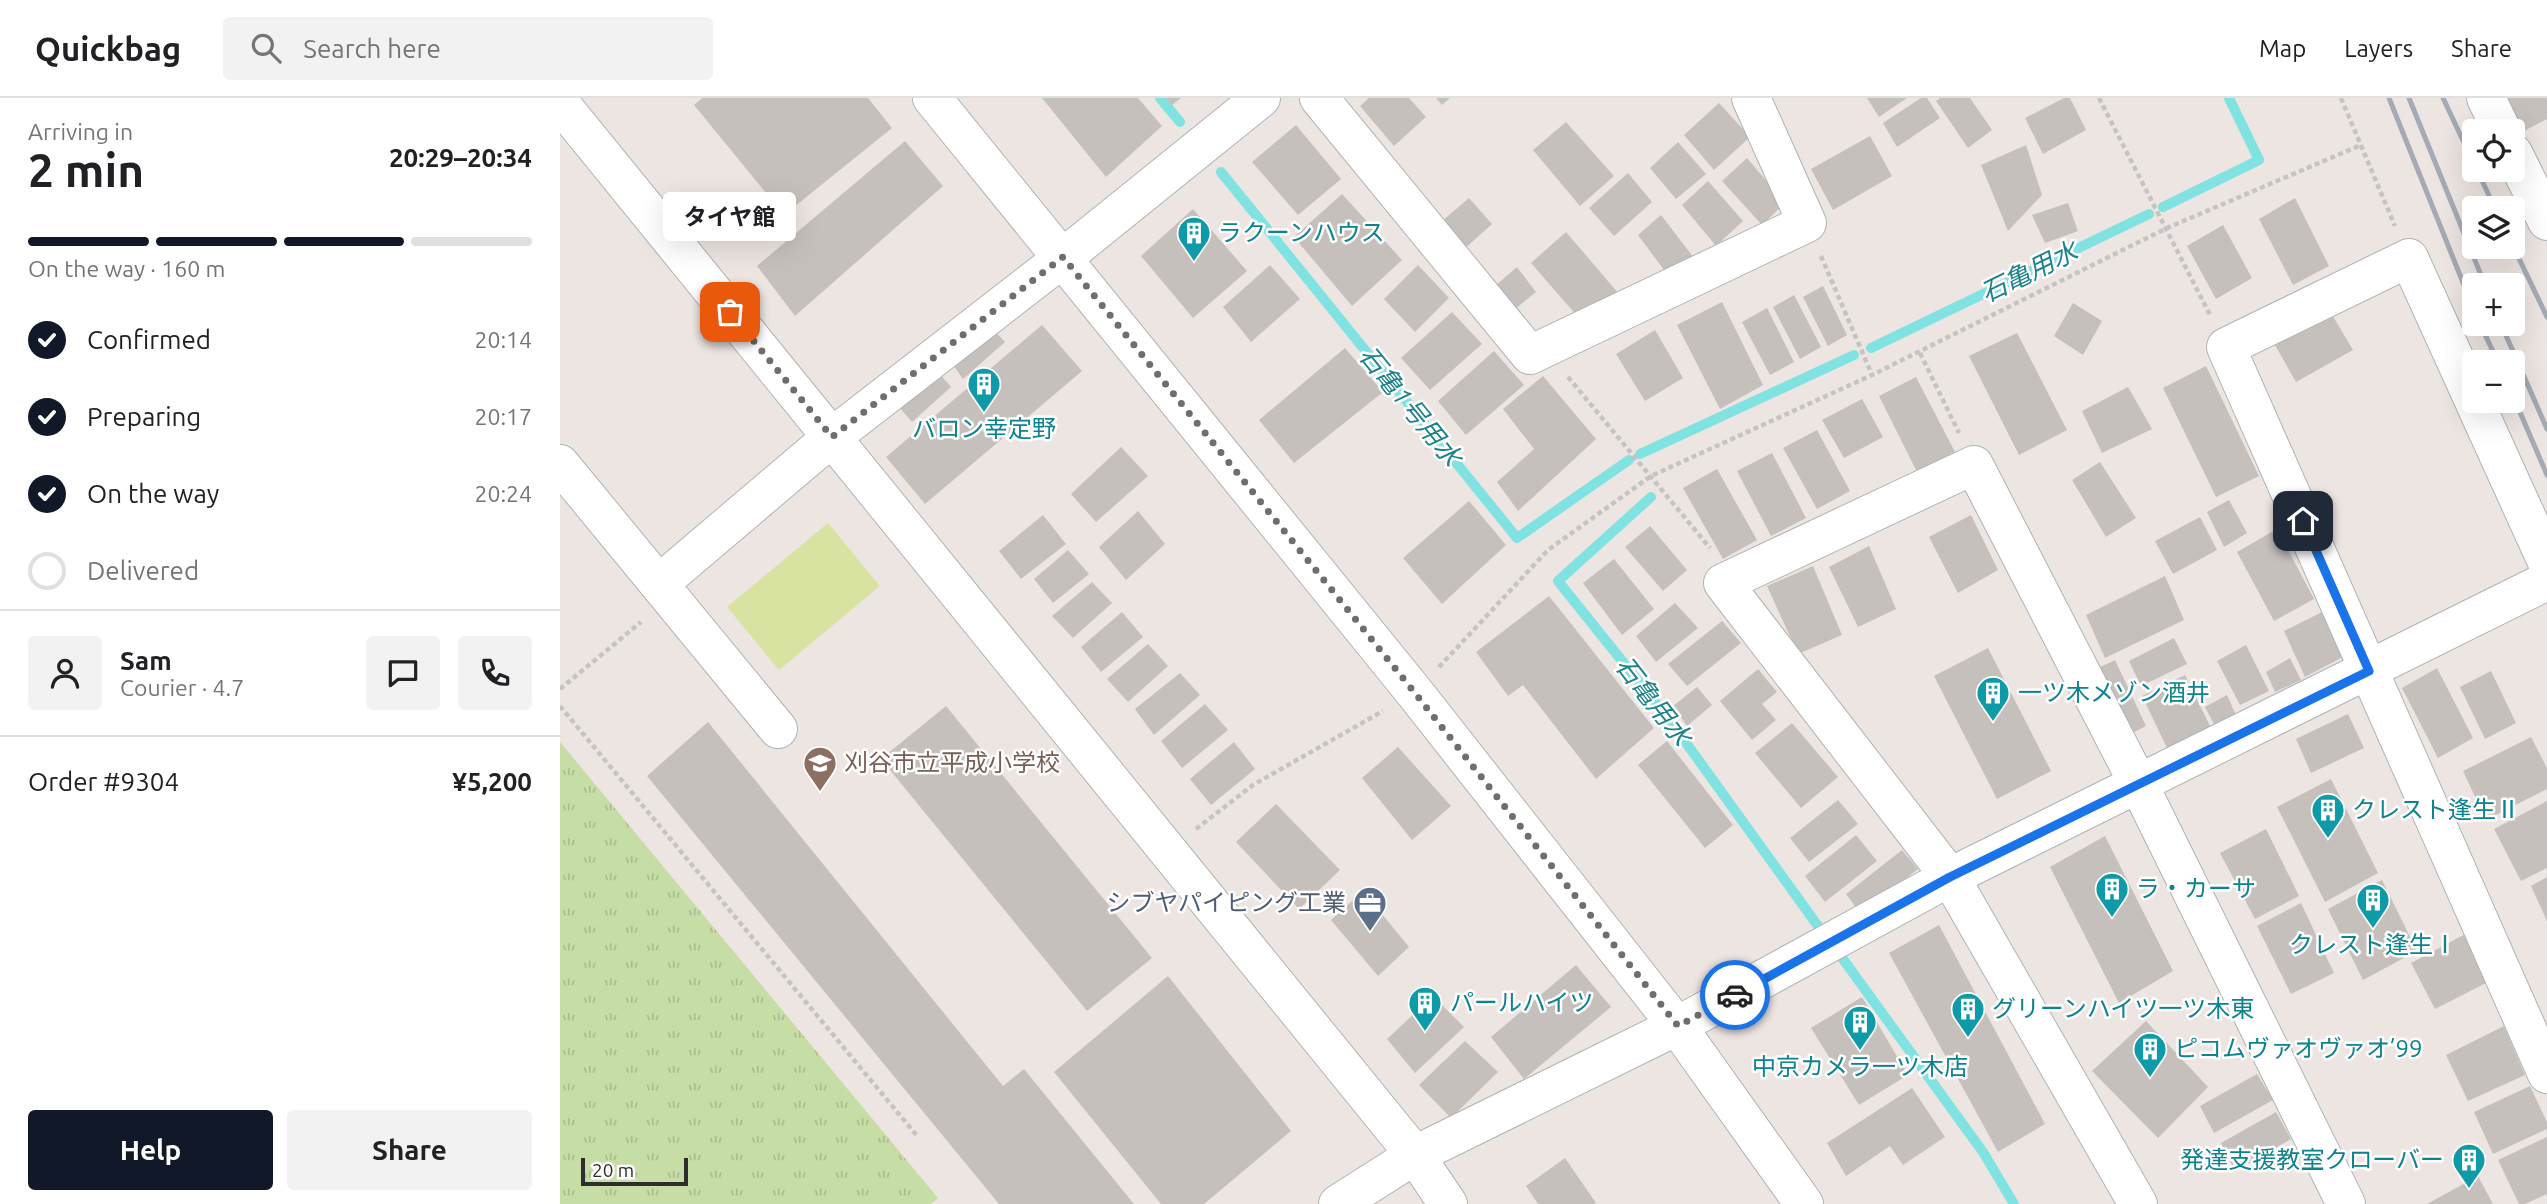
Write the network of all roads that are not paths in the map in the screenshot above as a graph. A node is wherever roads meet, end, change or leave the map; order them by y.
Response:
1 (932, 98) edge
2 (1261, 98) edge
3 (1319, 98) edge
4 (1751, 98) edge
5 (2486, 98) edge
6 (560, 103) edge
7 (2496, 119) edge
8 (2525, 177) edge
9 (2547, 221) edge
10 (1063, 257) junction
11 (832, 437) junction
12 (560, 464) edge
13 (2547, 562) edge
14 (2547, 581) edge
15 (660, 583) junction
16 (2369, 671) junction
17 (778, 729) dead end
18 (2139, 785) junction
19 (1950, 877) junction
20 (1678, 1026) junction
21 (2547, 1074) edge
22 (1415, 1155) junction
23 (1338, 1204) edge
24 (1448, 1204) edge
25 (1804, 1204) edge
26 (2138, 1204) edge
27 (2346, 1204) edge

1 - 10 street
2 - 10 street
3 - 4 street
5 - 7 street
6 - 11 street
8 - 9 street
10 - 11 street
10 - 20 street
11 - 15 street
11 - 22 street
12 - 15 street
13 - 16 street
14 - 16 street
15 - 17 street
16 - 18 street
16 - 21 street
18 - 19 street
18 - 19 street
18 - 27 street
19 - 20 street
19 - 26 street
20 - 22 street
20 - 25 street
22 - 23 street
22 - 24 street

